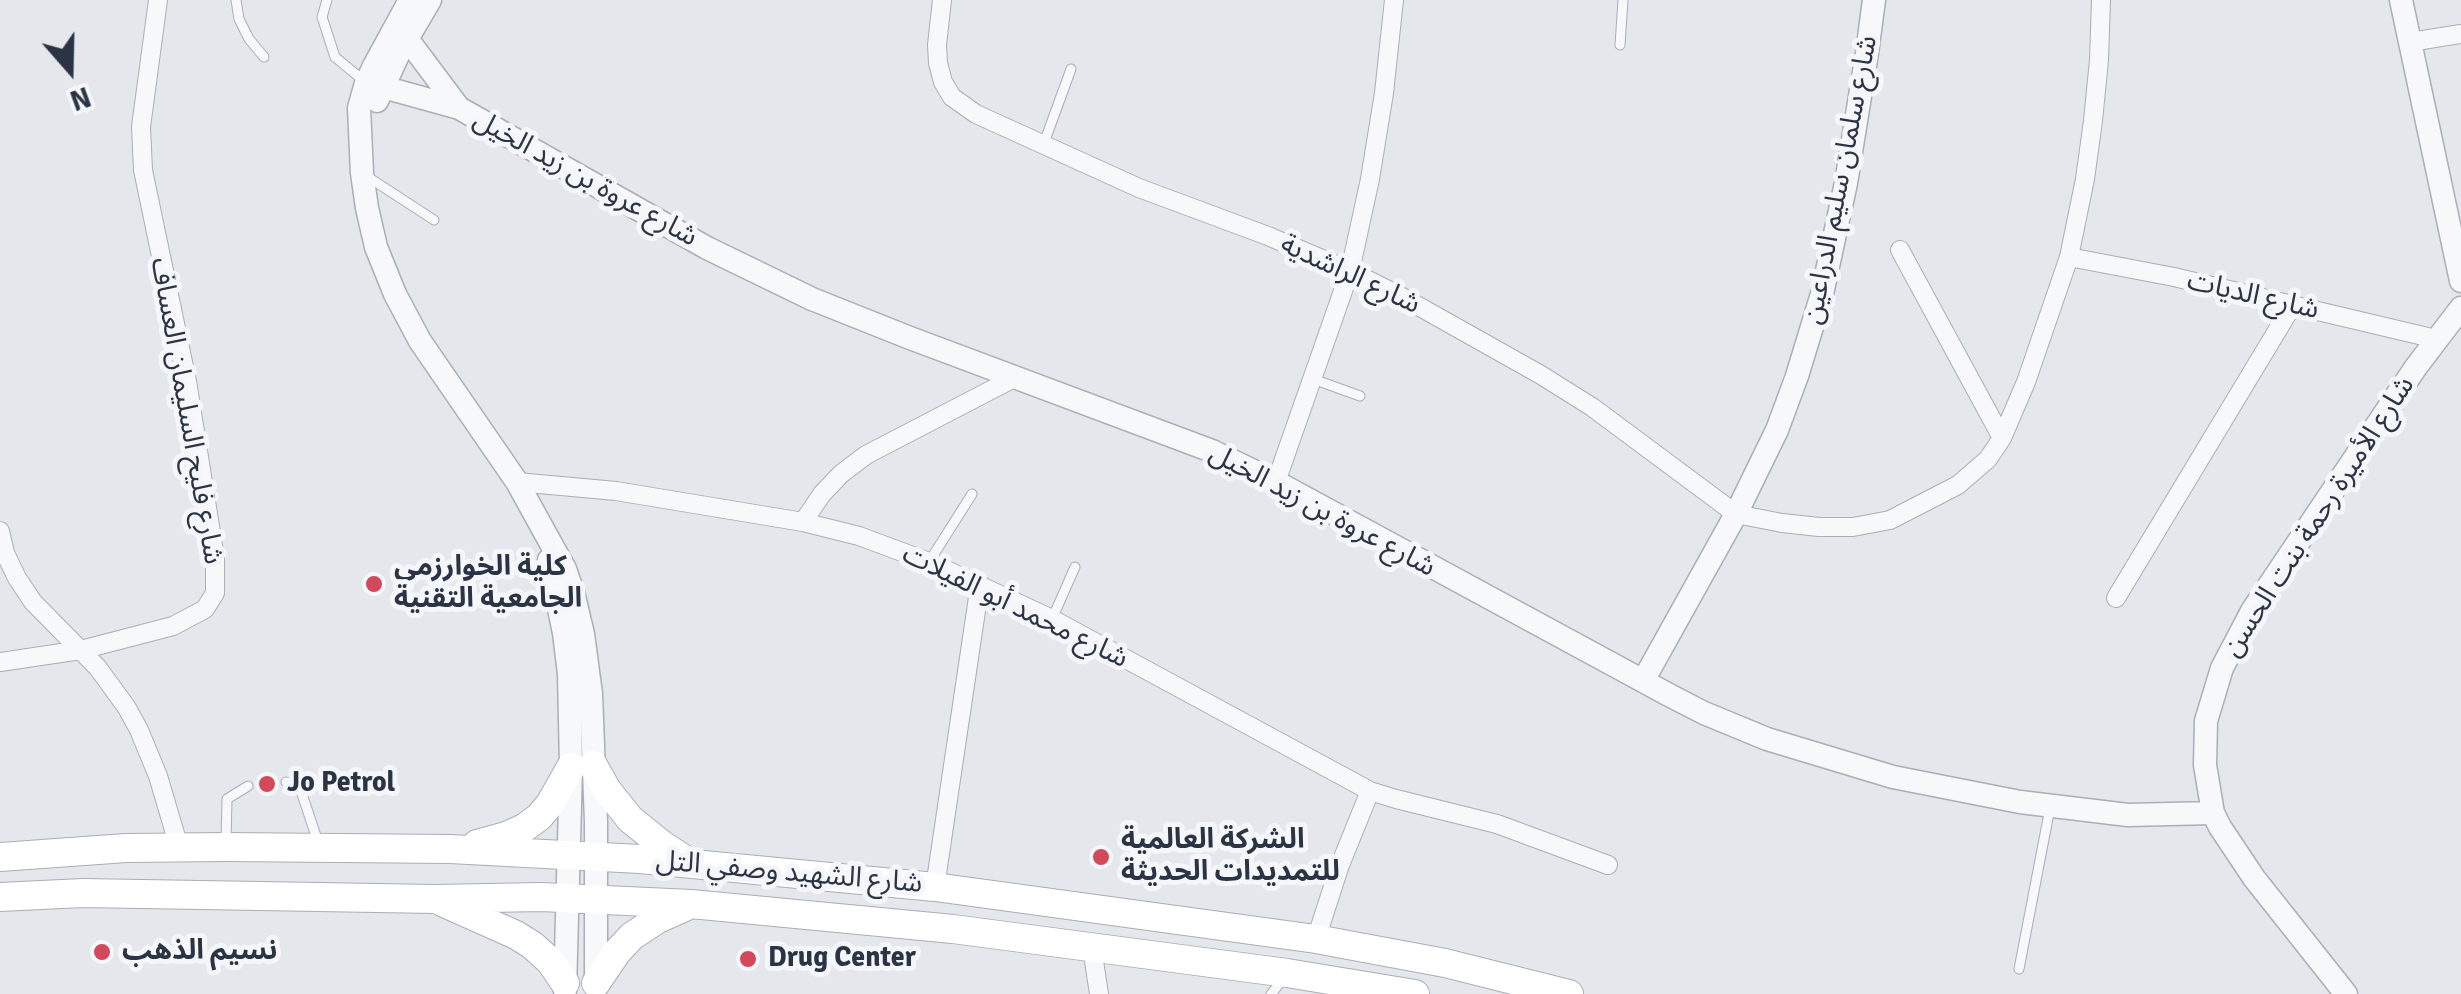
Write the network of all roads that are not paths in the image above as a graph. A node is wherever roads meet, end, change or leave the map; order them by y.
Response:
1 (158, 0) edge
2 (236, 0) edge
3 (327, 0) edge
4 (410, 0) edge
5 (430, 0) edge
6 (942, 0) edge
7 (1394, 0) edge
8 (1623, 0) edge
9 (1874, 0) edge
10 (2101, 0) edge
11 (2401, 0) edge
12 (2461, 34) edge
13 (408, 40) junction
14 (2410, 42) junction
15 (1620, 45) dead end
16 (264, 57) dead end
17 (1071, 68) dead end
18 (374, 85) junction
19 (459, 108) junction
20 (1042, 146) junction
21 (362, 172) junction
22 (434, 220) dead end
23 (1900, 250) dead end
24 (2069, 257) junction
25 (1350, 272) junction
26 (2461, 281) edge
27 (2292, 306) junction
28 (2461, 308) edge
29 (2436, 338) junction
30 (1016, 378) junction
31 (1311, 378) junction
32 (1360, 396) dead end
33 (2002, 438) junction
34 (517, 482) junction
35 (1276, 482) junction
36 (972, 494) dead end
37 (1736, 514) junction
38 (803, 522) junction
39 (0, 531) edge
40 (929, 562) junction
41 (1075, 567) dead end
42 (980, 584) junction
43 (2116, 598) dead end
44 (1052, 619) junction
45 (81, 650) junction
46 (0, 662) edge
47 (1643, 681) junction
48 (582, 766) junction
49 (286, 782) dead end
50 (248, 786) dead end
51 (1370, 790) junction
52 (2051, 806) junction
53 (2213, 813) junction
54 (178, 847) junction
55 (226, 847) junction
56 (320, 849) junction
57 (450, 849) junction
58 (583, 856) junction
59 (0, 857) edge
60 (693, 864) junction
61 (1608, 864) dead end
62 (935, 887) junction
63 (0, 897) edge
64 (568, 898) junction
65 (436, 899) junction
66 (596, 899) junction
67 (691, 904) junction
68 (1316, 938) junction
69 (1092, 948) junction
70 (2020, 969) dead end
71 (1279, 984) edge
72 (565, 989) edge
73 (596, 989) edge
74 (1100, 994) edge
75 (1414, 994) edge
76 (1569, 994) edge
77 (2346, 994) edge

1 - 45 street, شارع فليح السليمان العساف
2 - 16 lane
3 - 18 lane
4 - 18 street
5 - 13 street
6 - 20 street, شارع الراشدية
7 - 25 street
8 - 15 lane
9 - 37 street, شارع سلمان سليم الدراعين
10 - 24 street
11 - 14 street
12 - 14 street
13 - 18 street
13 - 19 street, شارع عروة بن زيد الخيل
14 - 26 street
17 - 20 lane
18 - 19 street, شارع عروة بن زيد الخيل
18 - 21 street
19 - 30 street, شارع عروة بن زيد الخيل
20 - 25 street, شارع الراشدية
21 - 22 lane
21 - 34 street
23 - 33 street
24 - 27 street, شارع الديات
24 - 33 street
25 - 31 street
25 - 37 street, شارع الراشدية
27 - 29 street, شارع الديات
27 - 43 street
28 - 29 street, شارع الأميرة رحمة بنت الحسن
29 - 53 street, شارع الأميرة رحمة بنت الحسن
30 - 35 street, شارع عروة بن زيد الخيل
30 - 38 street
31 - 32 lane
31 - 35 street
33 - 37 street
34 - 38 street, شارع محمد أبو الفيلات
34 - 48 street
35 - 47 street, شارع عروة بن زيد الخيل
36 - 40 lane
37 - 47 street, شارع سلمان سليم الدراعين
38 - 40 street, شارع محمد أبو الفيلات
39 - 45 street
40 - 42 street, شارع محمد أبو الفيلات
41 - 44 lane
42 - 44 street, شارع محمد أبو الفيلات
42 - 62 street
44 - 51 street, شارع محمد أبو الفيلات
45 - 46 street, شارع فليح السليمان العساف
45 - 54 street
47 - 52 street, شارع عروة بن زيد الخيل
48 - 57 main road
48 - 58 street
48 - 60 main road
49 - 56 lane
50 - 55 lane
51 - 61 street, شارع محمد أبو الفيلات
51 - 68 street
52 - 53 street, شارع عروة بن زيد الخيل
52 - 70 lane
53 - 77 street, شارع الأميرة رحمة بنت الحسن
54 - 55 main road, شارع الشهيد وصفي التل
54 - 59 main road, شارع الشهيد وصفي التل
55 - 56 main road, شارع الشهيد وصفي التل
56 - 57 main road, شارع الشهيد وصفي التل
57 - 58 main road, شارع الشهيد وصفي التل
58 - 60 main road, شارع الشهيد وصفي التل
58 - 64 street
58 - 66 street
60 - 62 main road, شارع الشهيد وصفي التل
62 - 68 main road, شارع الشهيد وصفي التل
63 - 65 main road, شارع الشهيد وصفي التل
64 - 65 main road, شارع الشهيد وصفي التل
64 - 66 main road, شارع الشهيد وصفي التل
64 - 72 street
65 - 72 main road
66 - 67 main road, شارع الشهيد وصفي التل
66 - 73 street
67 - 69 main road, شارع الشهيد وصفي التل
67 - 73 main road
68 - 76 main road, شارع الشهيد وصفي التل
69 - 71 main road, شارع الشهيد وصفي التل
69 - 74 street
71 - 75 main road, شارع الشهيد وصفي التل

